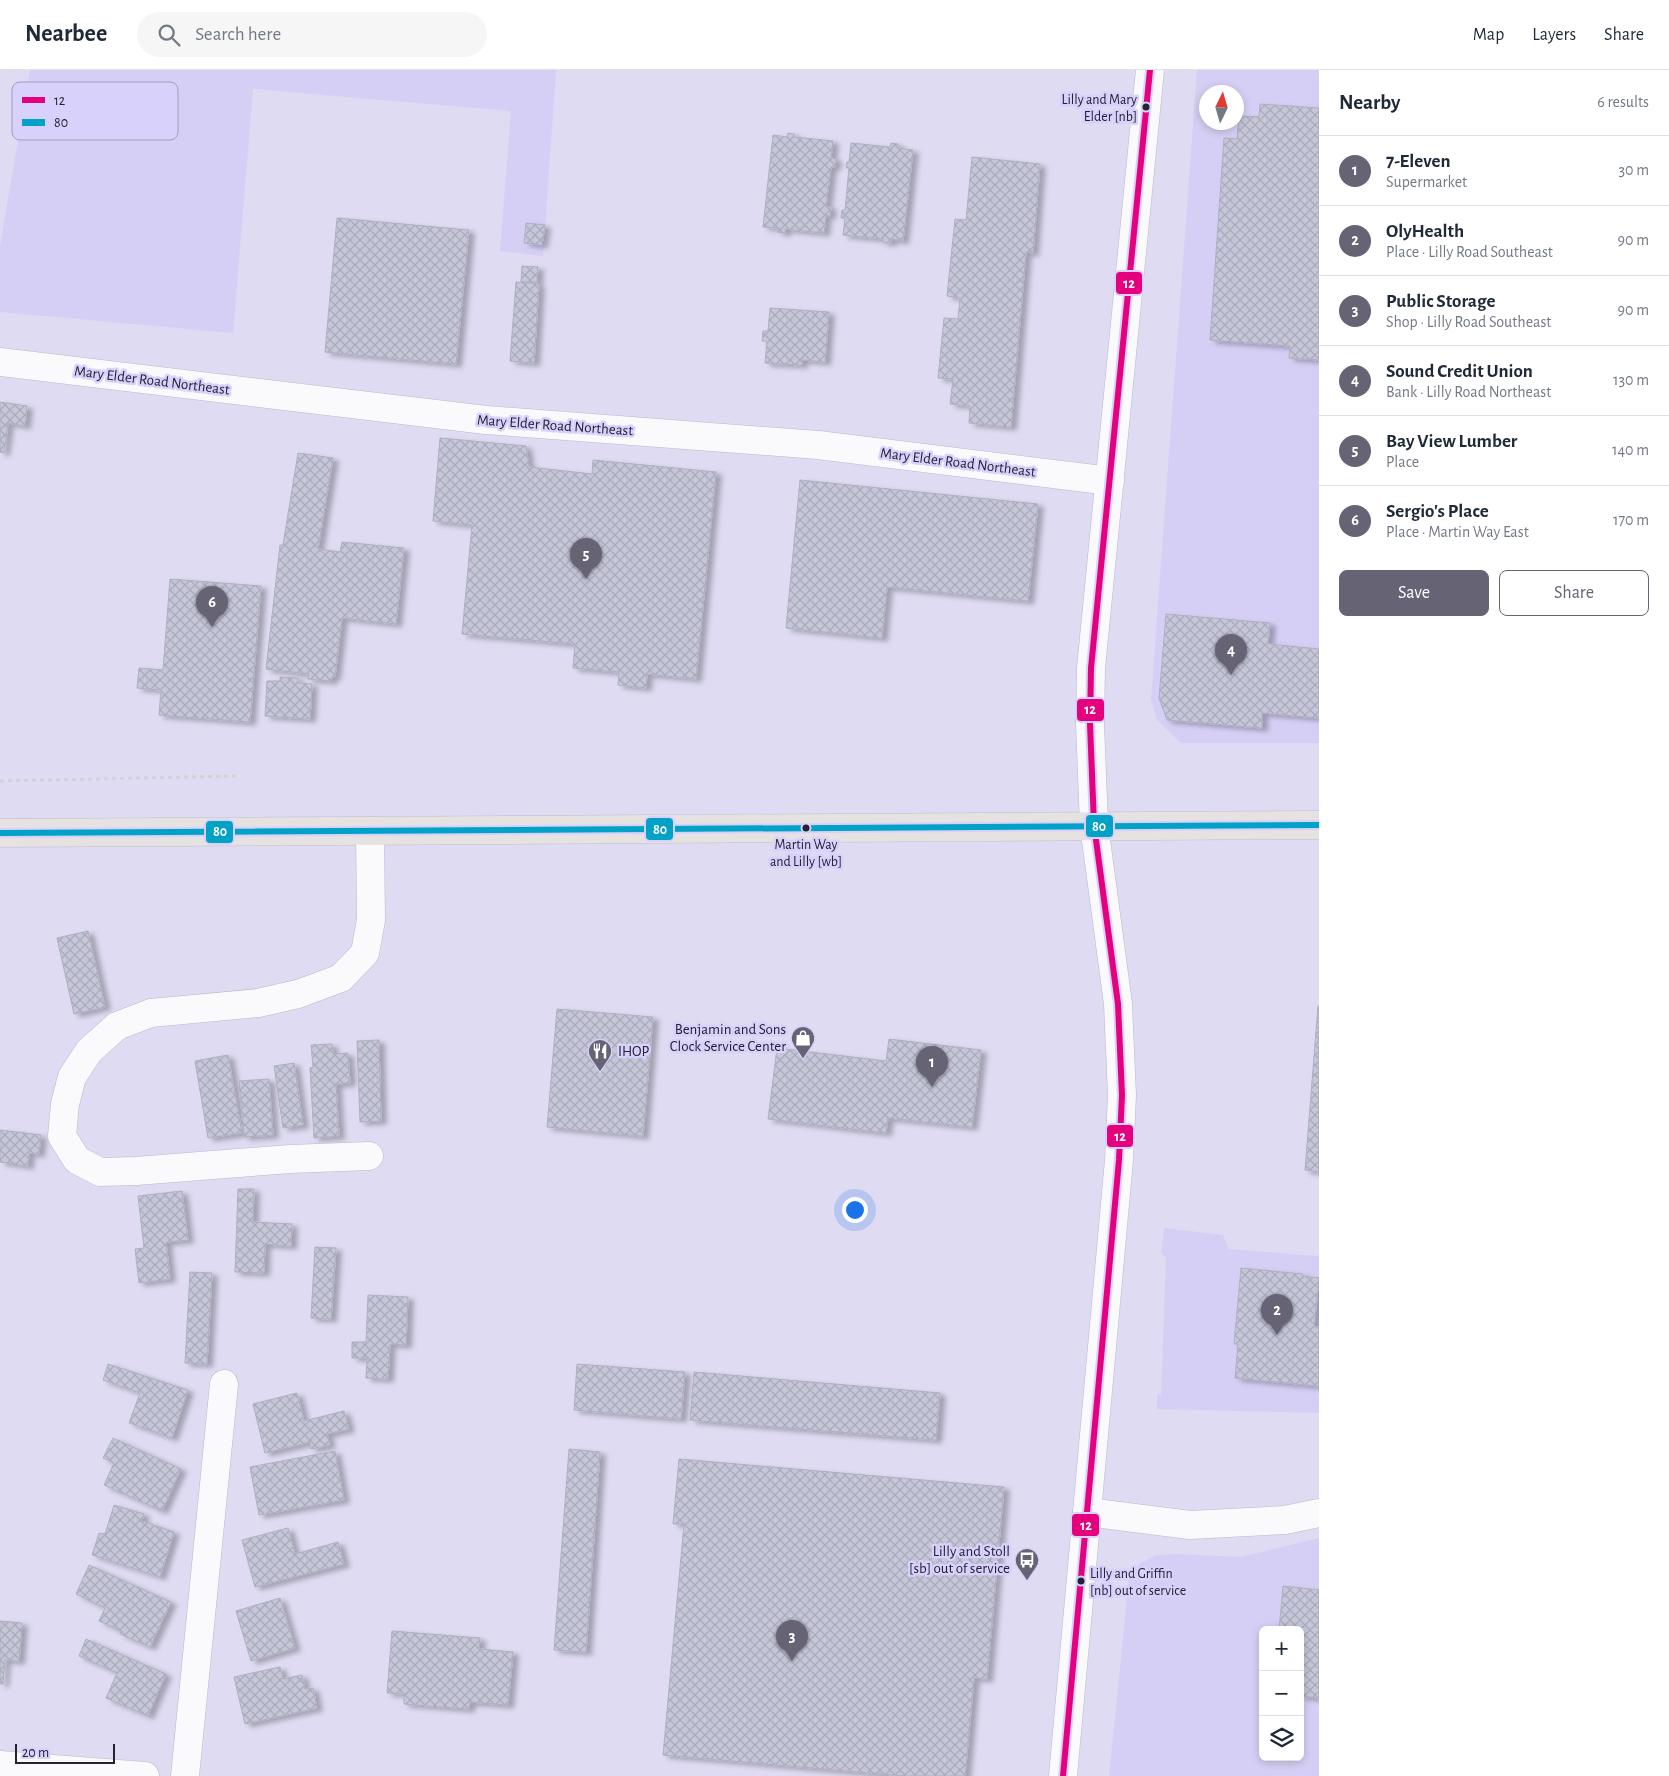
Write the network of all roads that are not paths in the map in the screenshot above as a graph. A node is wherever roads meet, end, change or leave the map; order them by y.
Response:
1 (1150, 70) edge
2 (0, 362) edge
3 (1110, 481) junction
4 (1094, 825) junction
5 (1319, 825) edge
6 (370, 831) junction
7 (0, 833) edge
8 (369, 1156) dead end
9 (224, 1384) dead end
10 (1087, 1512) junction
11 (1319, 1513) edge
12 (0, 1765) edge
13 (145, 1776) edge
14 (185, 1776) edge
15 (1063, 1776) edge

1 - 3 street
2 - 3 street, Mary Elder Road Northeast
3 - 4 street
4 - 5 main road
4 - 6 main road
4 - 10 street
6 - 7 main road
6 - 8 street
9 - 14 street
10 - 11 street
10 - 15 street
12 - 13 street

